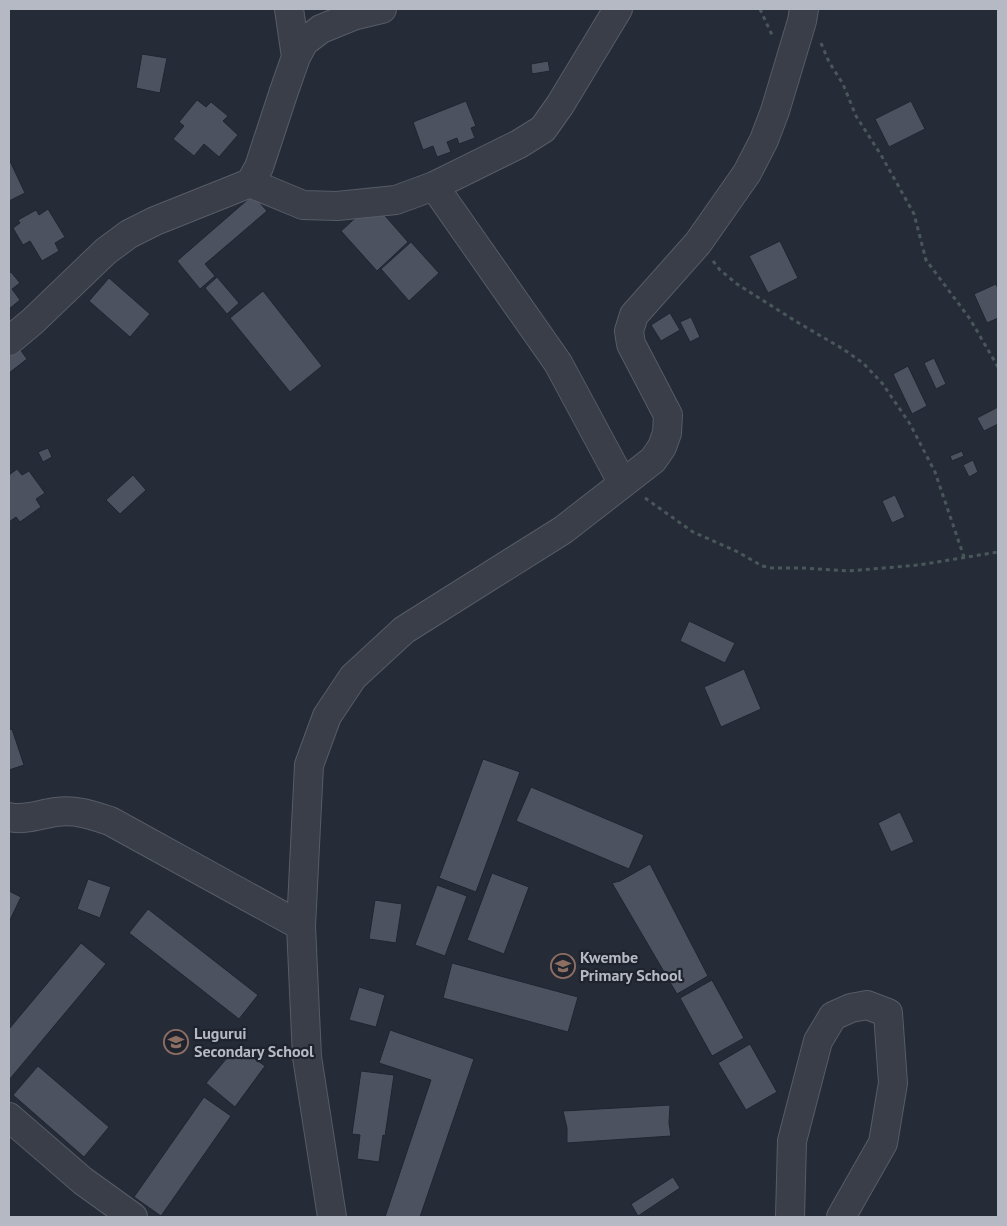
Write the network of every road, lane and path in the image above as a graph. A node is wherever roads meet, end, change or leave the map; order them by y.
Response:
1 (289, 9) edge
2 (382, 9) edge
3 (618, 9) edge
4 (804, 9) edge
5 (818, 35) dead end
6 (296, 57) junction
7 (250, 183) junction
8 (434, 186) junction
9 (698, 243) junction
10 (9, 340) edge
11 (998, 367) edge
12 (622, 482) junction
13 (998, 552) edge
14 (964, 557) junction
15 (9, 817) edge
16 (302, 926) junction
17 (9, 1117) edge
18 (133, 1217) edge
19 (332, 1217) edge
20 (790, 1217) edge
21 (841, 1217) edge

1 - 6 street
2 - 6 street
3 - 8 street
4 - 9 street
5 - 11 path
6 - 7 street
7 - 8 street
7 - 10 street
8 - 12 street
9 - 12 street
9 - 14 path
12 - 14 path
12 - 16 street
13 - 14 path
15 - 16 street
16 - 19 street
17 - 18 street
20 - 21 street

